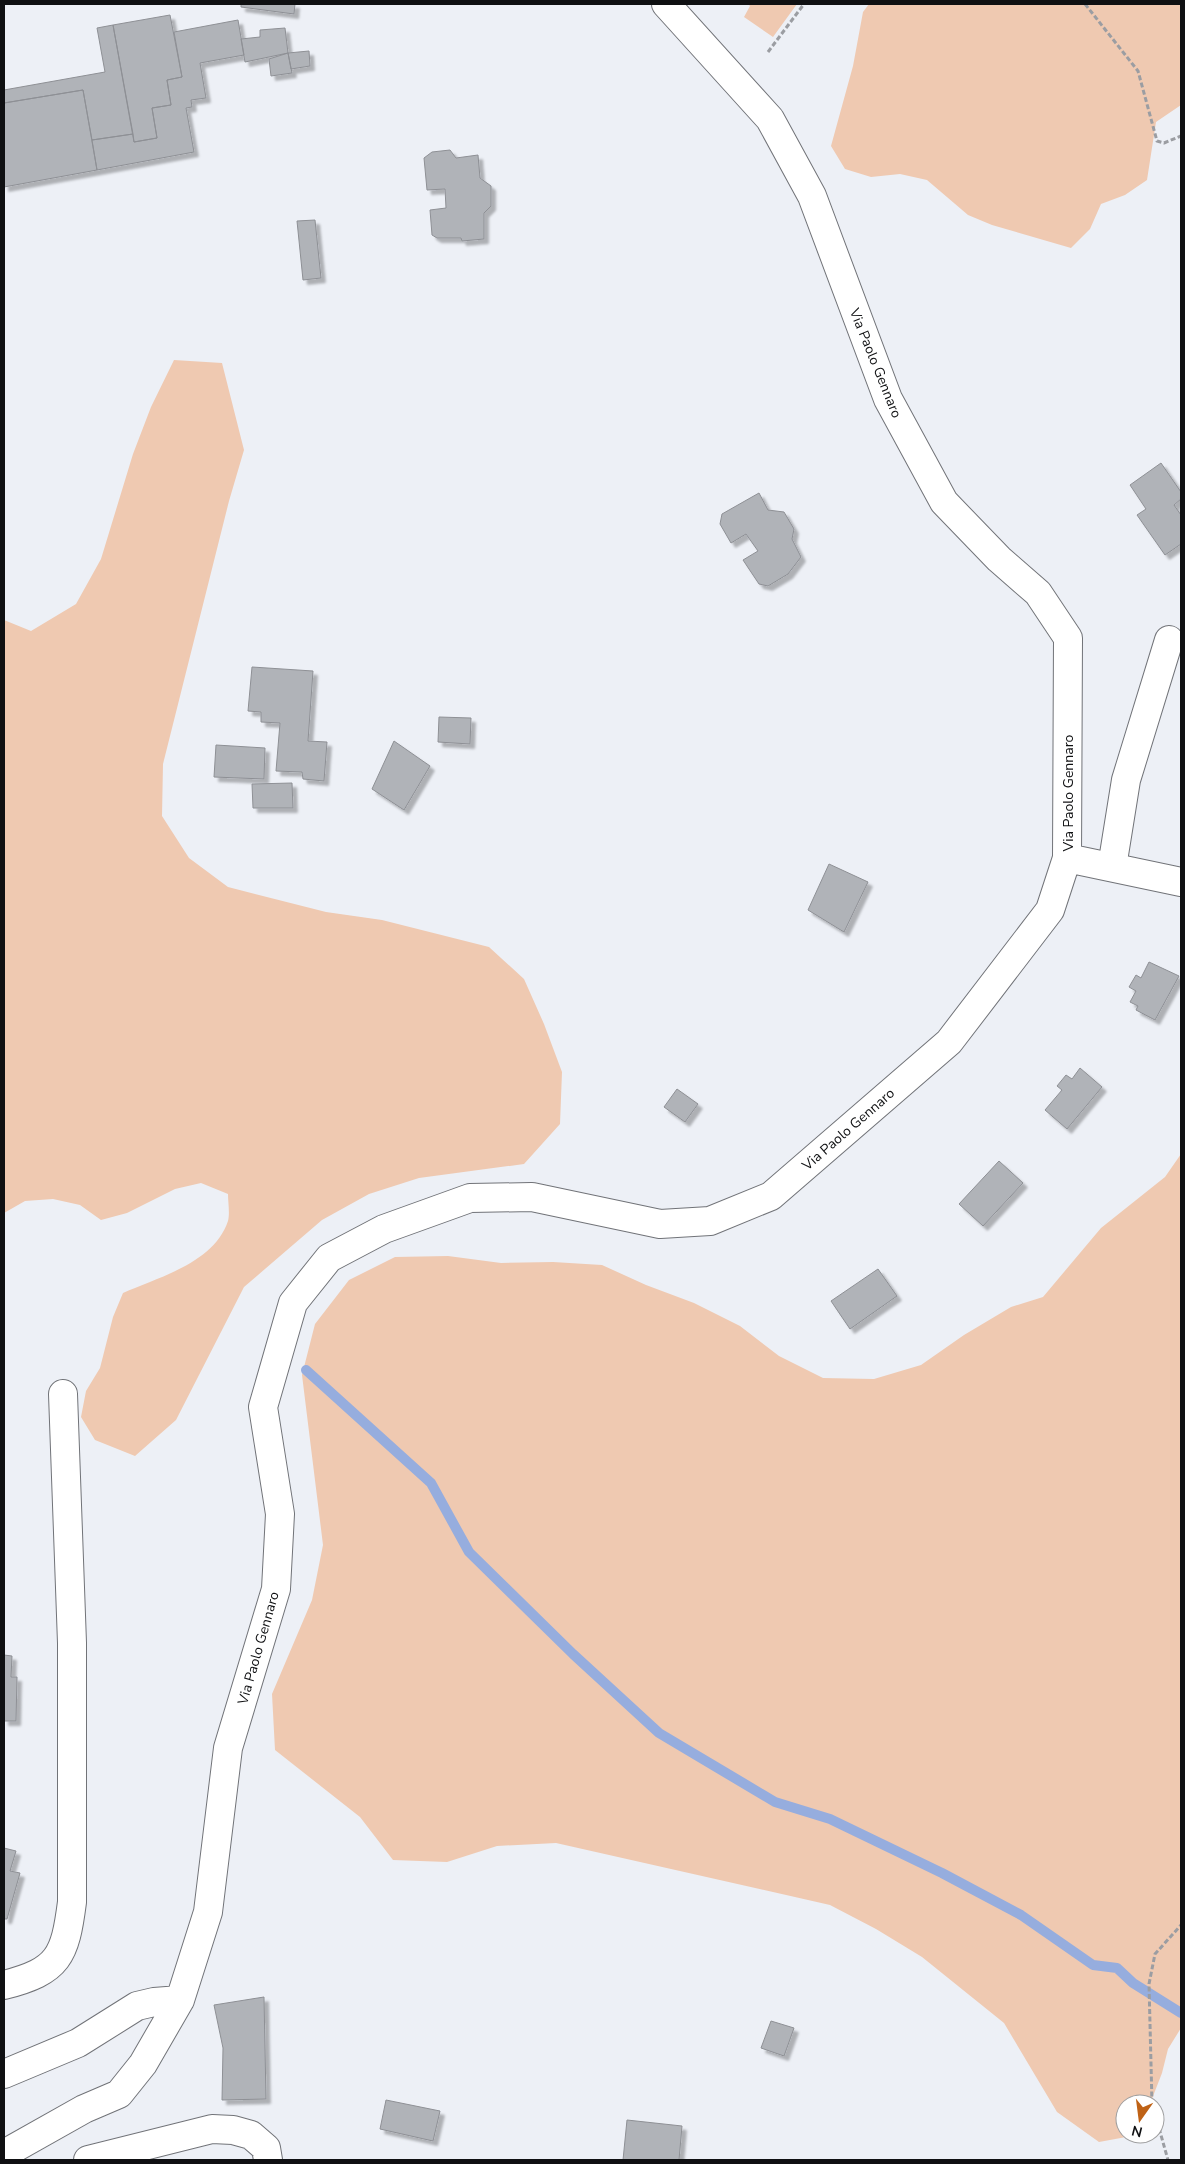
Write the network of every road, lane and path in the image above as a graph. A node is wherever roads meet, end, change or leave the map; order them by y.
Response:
1 (666, 4) edge
2 (804, 4) edge
3 (1086, 4) edge
4 (768, 52) dead end
5 (1181, 136) edge
6 (1169, 640) dead end
7 (1067, 858) junction
8 (1112, 868) junction
9 (1181, 882) edge
10 (62, 1394) dead end
11 (1181, 1925) edge
12 (4, 1985) edge
13 (180, 2000) junction
14 (4, 2074) edge
15 (1152, 2094) edge
16 (1163, 2144) edge
17 (4, 2154) edge
18 (88, 2160) edge
19 (268, 2160) edge
20 (1168, 2160) edge

1 - 7 street, Via Paolo Gennaro
2 - 4 path
3 - 5 path
6 - 8 street
7 - 8 street
7 - 13 street, Via Paolo Gennaro
8 - 9 street
10 - 12 street
11 - 15 path
13 - 14 street
13 - 17 street, Via Paolo Gennaro
16 - 20 path
18 - 19 street

